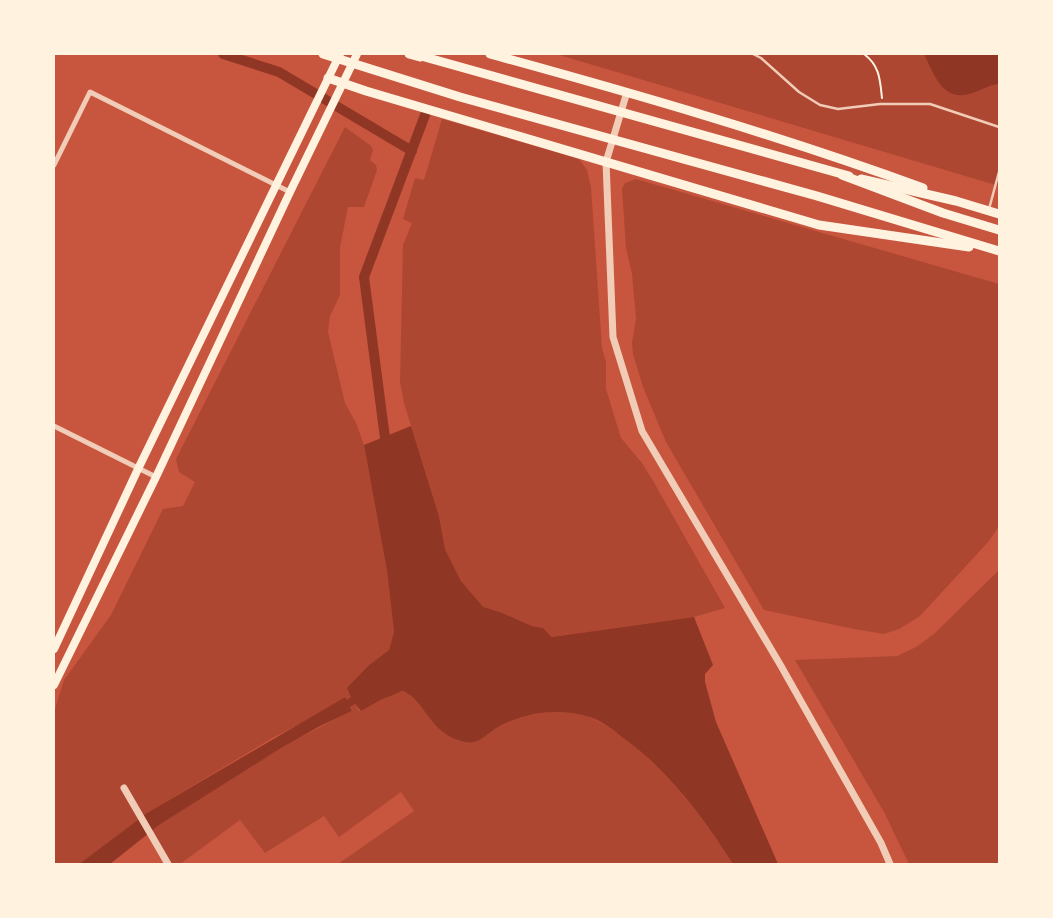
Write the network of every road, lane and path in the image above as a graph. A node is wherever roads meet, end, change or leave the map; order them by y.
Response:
1 (323, 54) edge
2 (340, 54) edge
3 (357, 54) edge
4 (490, 54) edge
5 (753, 54) edge
6 (864, 54) edge
7 (414, 55) edge
8 (328, 78) junction
9 (343, 83) junction
10 (627, 92) junction
11 (883, 104) junction
12 (999, 128) edge
13 (606, 162) junction
14 (54, 165) edge
15 (999, 172) edge
16 (842, 175) junction
17 (275, 184) junction
18 (290, 192) junction
19 (956, 201) junction
20 (988, 210) junction
21 (999, 214) edge
22 (999, 230) edge
23 (999, 252) edge
24 (54, 426) edge
25 (138, 469) junction
26 (156, 477) junction
27 (54, 649) edge
28 (54, 685) edge
29 (124, 788) dead end
30 (168, 864) edge
31 (890, 864) edge

1 - 23 main road
2 - 8 main road
3 - 9 main road
4 - 10 main road
5 - 11 lane
6 - 11 path
7 - 16 main road
8 - 9 main road
8 - 17 main road
9 - 13 main road
9 - 18 main road
10 - 13 street
10 - 19 main road
11 - 12 lane
13 - 23 main road
13 - 31 street
14 - 17 street
15 - 20 lane
16 - 19 main road
16 - 22 main road
17 - 18 street
17 - 25 main road
18 - 26 main road
19 - 20 main road
20 - 21 main road
24 - 25 street
25 - 26 street
25 - 27 main road
26 - 28 main road
29 - 30 street

